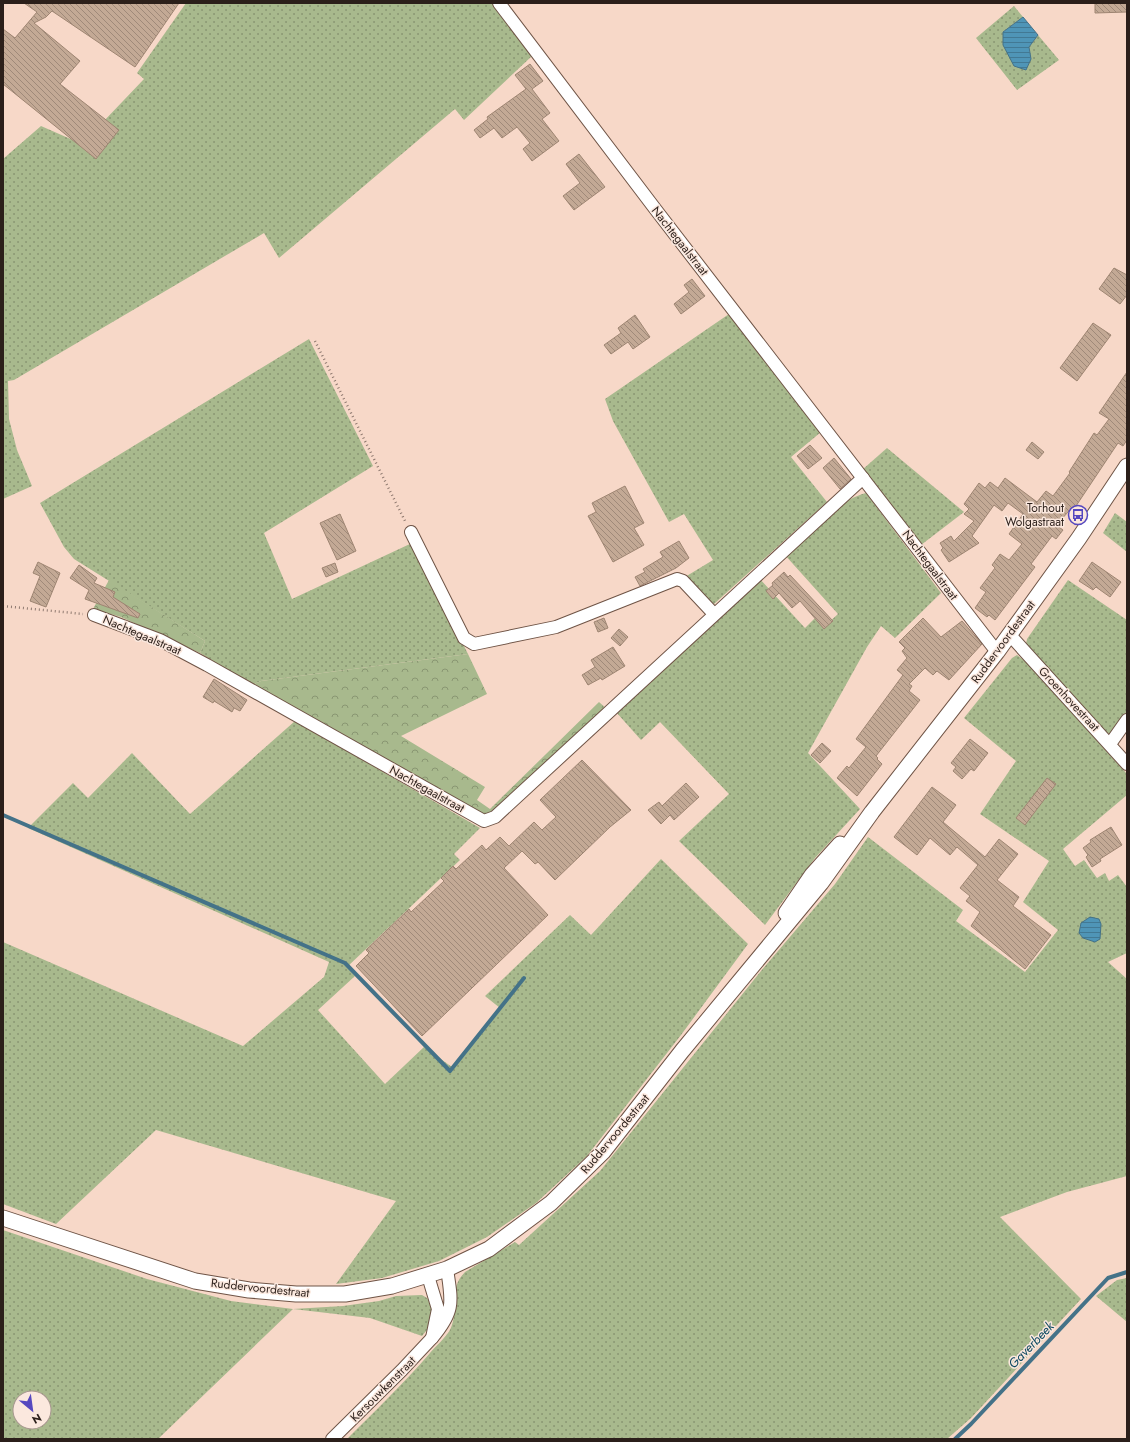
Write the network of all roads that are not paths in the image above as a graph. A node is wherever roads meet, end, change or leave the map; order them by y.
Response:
1 (499, 3) edge
2 (1127, 466) edge
3 (863, 478) junction
4 (411, 532) road end
5 (714, 614) junction
6 (94, 615) road end
7 (1009, 634) junction
8 (997, 652) junction
9 (1127, 720) edge
10 (1110, 744) junction
11 (1127, 764) edge
12 (3, 1218) edge
13 (447, 1269) junction
14 (428, 1276) junction
15 (432, 1338) junction
16 (332, 1439) edge

1 - 3 street, Nachtegaalstraat
2 - 7 street, Ruddervoordestraat
3 - 5 street, Nachtegaalstraat
3 - 8 street, Nachtegaalstraat
4 - 5 street
5 - 6 street, Nachtegaalstraat
7 - 8 street, Ruddervoordestraat
7 - 10 street, Groenhovestraat
8 - 13 street, Ruddervoordestraat
9 - 10 street
10 - 11 street, Groenhovestraat
12 - 14 street, Ruddervoordestraat
13 - 14 street, Ruddervoordestraat
13 - 15 street, Kersouwkenstraat
14 - 15 street
15 - 16 street, Kersouwkenstraat

